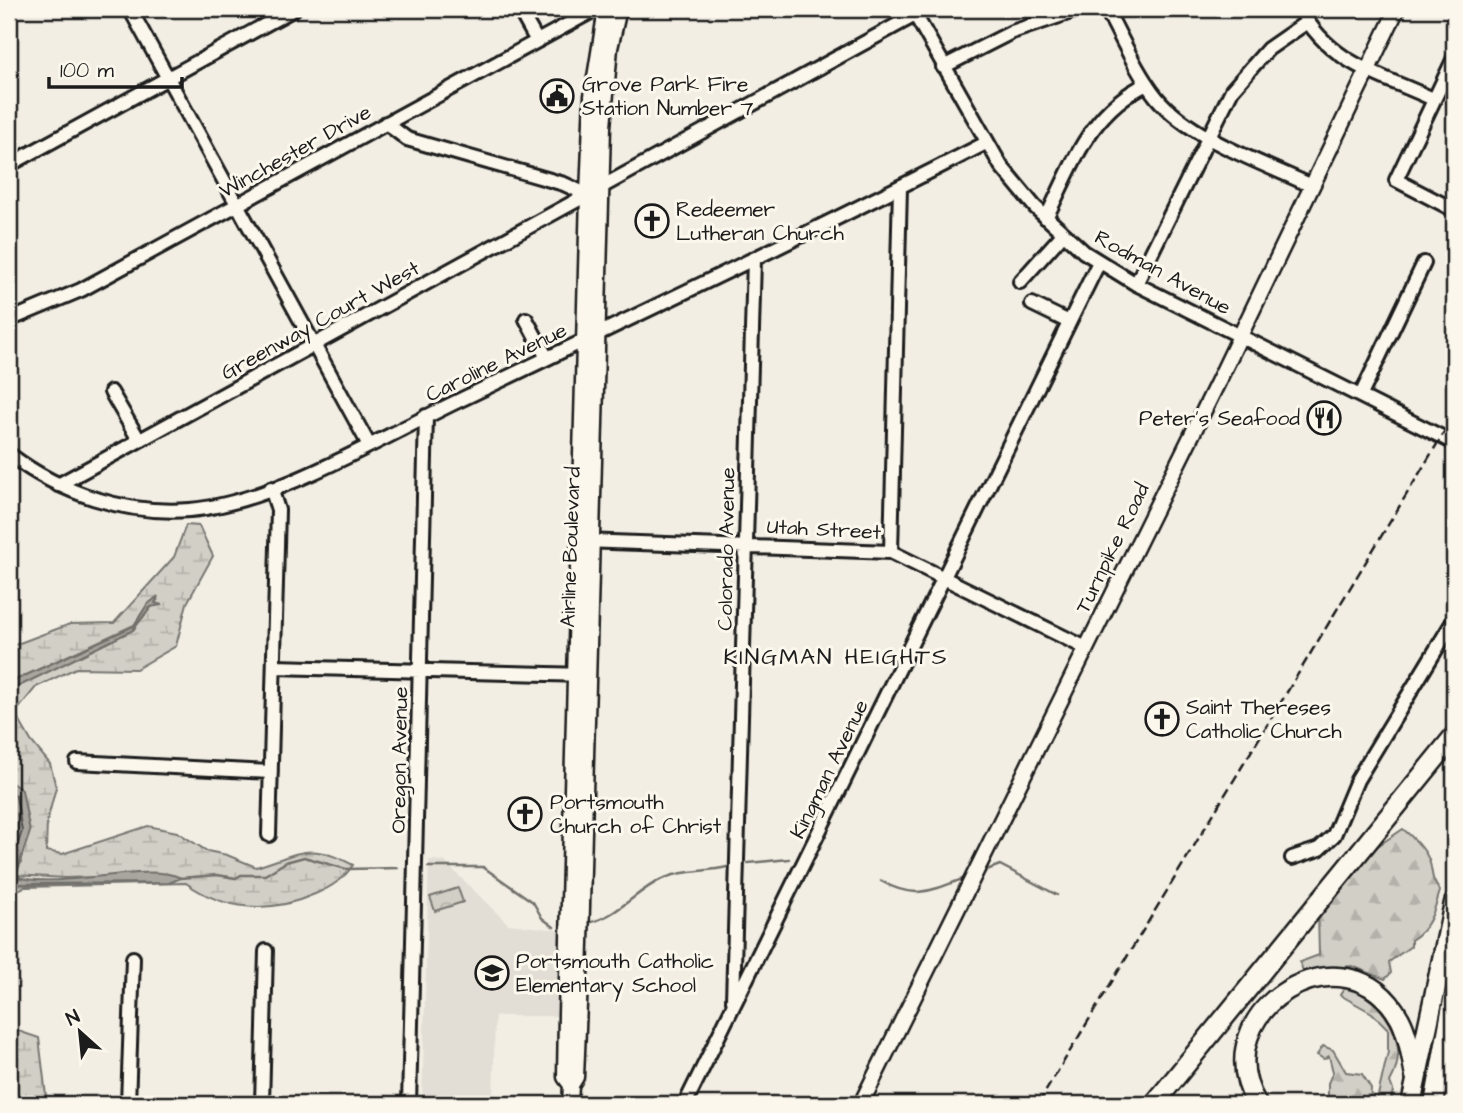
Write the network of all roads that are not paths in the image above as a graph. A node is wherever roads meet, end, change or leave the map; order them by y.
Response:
1 (130, 9) edge
2 (294, 9) edge
3 (519, 9) edge
4 (596, 9) edge
5 (606, 9) edge
6 (619, 9) edge
7 (1080, 9) edge
8 (1106, 9) edge
9 (1300, 9) edge
10 (1397, 9) edge
11 (913, 12) edge
12 (1307, 22) junction
13 (537, 41) junction
14 (1454, 58) edge
15 (943, 67) junction
16 (1368, 69) junction
17 (168, 78) junction
18 (1147, 84) junction
19 (1433, 99) junction
20 (386, 123) junction
21 (1209, 136) junction
22 (986, 143) junction
23 (9, 165) edge
24 (1312, 186) junction
25 (900, 187) junction
26 (594, 192) junction
27 (238, 205) junction
28 (1454, 210) edge
29 (1046, 218) junction
30 (1063, 234) junction
31 (754, 259) junction
32 (1099, 262) junction
33 (1424, 263) dead end
34 (1020, 282) dead end
35 (1136, 284) junction
36 (1032, 304) dead end
37 (526, 319) dead end
38 (9, 320) edge
39 (1069, 322) junction
40 (1240, 335) junction
41 (591, 338) junction
42 (314, 345) junction
43 (547, 358) junction
44 (111, 392) dead end
45 (1361, 395) junction
46 (426, 416) junction
47 (139, 440) junction
48 (1454, 443) edge
49 (369, 445) junction
50 (9, 454) edge
51 (58, 485) junction
52 (271, 488) junction
53 (585, 541) junction
54 (745, 545) junction
55 (891, 552) junction
56 (944, 579) junction
57 (1454, 620) edge
58 (1086, 648) junction
59 (274, 667) junction
60 (421, 671) junction
61 (582, 675) junction
62 (1454, 736) edge
63 (77, 762) dead end
64 (271, 772) junction
65 (269, 835) dead end
66 (1292, 858) dead end
67 (1454, 903) edge
68 (266, 951) dead end
69 (133, 958) dead end
70 (1454, 995) edge
71 (733, 1008) junction
72 (1415, 1076) junction
73 (1435, 1099) edge
74 (1411, 1101) edge
75 (128, 1104) edge
76 (262, 1104) edge
77 (409, 1104) edge
78 (570, 1104) edge
79 (685, 1104) edge
80 (862, 1104) edge
81 (1154, 1104) edge
82 (1257, 1104) edge

1 - 17 street
2 - 17 street
3 - 13 street
4 - 13 street, Winchester Drive
5 - 26 main road, Airline Boulevard
6 - 26 main road, Airline Boulevard
7 - 15 street
8 - 18 street
9 - 12 street
10 - 16 main road, Turnpike Road
11 - 15 street, Rodman Avenue
11 - 26 street, Greenway Court West
12 - 16 street
12 - 21 street
13 - 20 street, Winchester Drive
14 - 19 street
15 - 22 street, Rodman Avenue
16 - 19 street
16 - 24 main road, Turnpike Road
17 - 23 street
17 - 27 street
18 - 21 street
18 - 29 street
19 - 28 street
20 - 26 street
20 - 27 street, Winchester Drive
21 - 24 street
21 - 35 street
22 - 25 street, Caroline Avenue
22 - 29 street, Rodman Avenue
24 - 40 main road, Turnpike Road
25 - 31 street, Caroline Avenue
25 - 55 street
26 - 41 main road, Airline Boulevard
26 - 42 street, Greenway Court West
27 - 38 street, Winchester Drive
27 - 42 street
29 - 30 street, Rodman Avenue
30 - 32 street, Rodman Avenue
30 - 34 street
31 - 41 street, Caroline Avenue
31 - 54 street, Colorado Avenue
32 - 35 street, Rodman Avenue
32 - 39 street, Kingman Avenue
33 - 45 street
35 - 40 street, Rodman Avenue
36 - 39 street
37 - 43 street
39 - 56 street, Kingman Avenue
40 - 45 street, Rodman Avenue
40 - 58 main road, Turnpike Road
41 - 43 street, Caroline Avenue
41 - 53 main road, Airline Boulevard
42 - 47 street, Greenway Court West
42 - 49 street
43 - 46 street, Caroline Avenue
44 - 47 street
45 - 48 street, Rodman Avenue
46 - 49 street, Caroline Avenue
46 - 60 street, Oregon Avenue
47 - 51 street, Greenway Court West
49 - 52 street, Caroline Avenue
50 - 51 street, Caroline Avenue
51 - 52 street, Caroline Avenue
52 - 59 street
53 - 54 street, Utah Street
53 - 61 main road, Airline Boulevard
54 - 55 street, Utah Street
54 - 71 street, Colorado Avenue
55 - 56 street, Utah Street
56 - 58 street, Utah Street
56 - 71 street, Kingman Avenue
57 - 66 street
58 - 80 main road, Turnpike Road
59 - 60 street
59 - 64 street
60 - 61 street
60 - 77 street, Oregon Avenue
61 - 78 main road, Airline Boulevard
62 - 81 highway
63 - 64 street
64 - 65 street
67 - 72 highway
68 - 76 street
69 - 75 street
70 - 73 highway
71 - 79 street, Kingman Avenue
72 - 74 highway
72 - 82 highway

